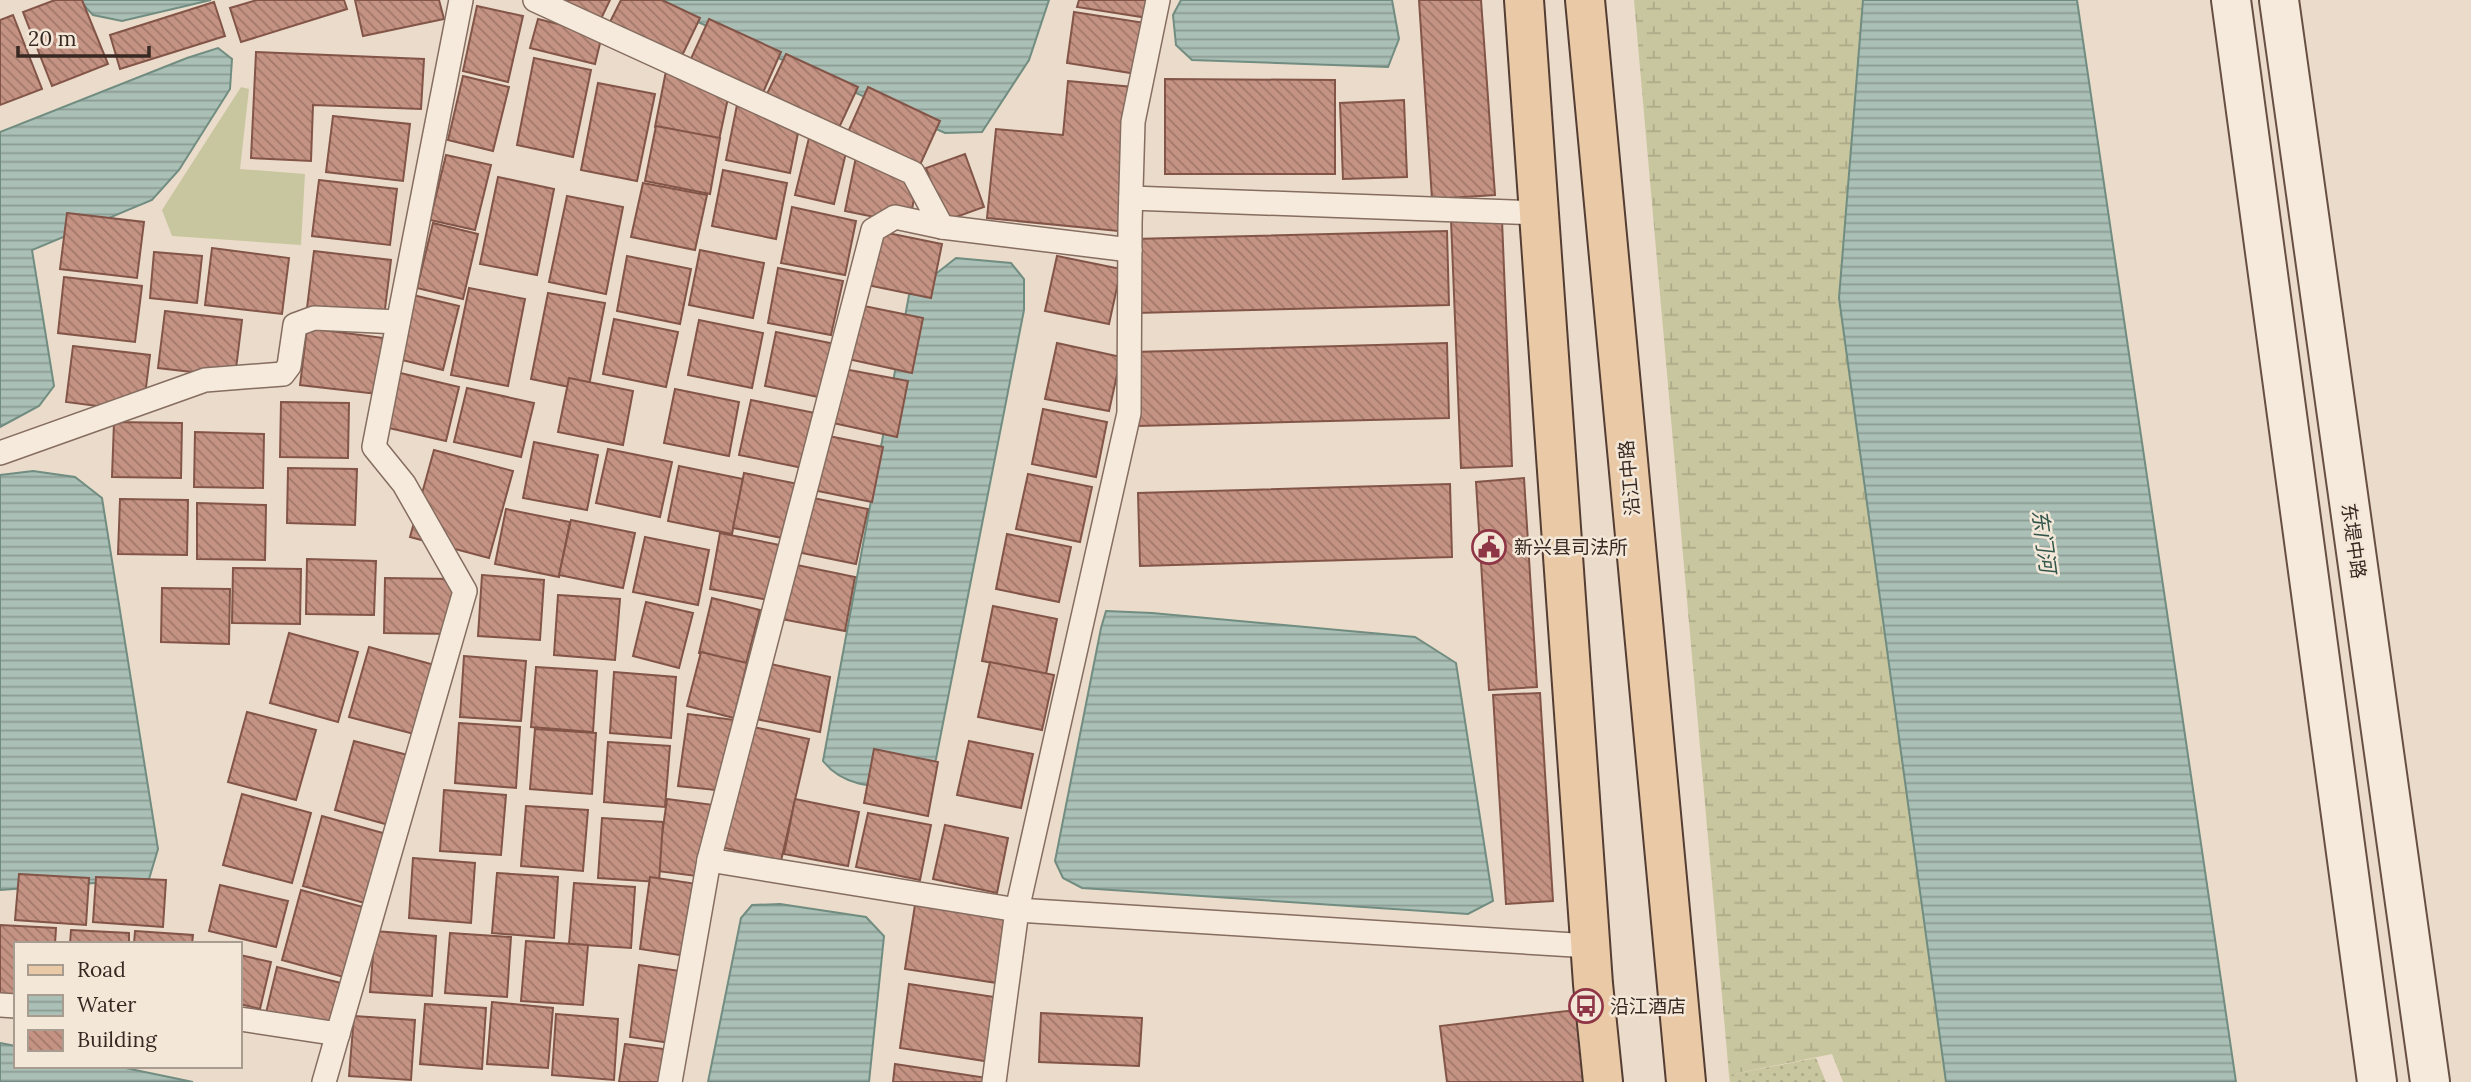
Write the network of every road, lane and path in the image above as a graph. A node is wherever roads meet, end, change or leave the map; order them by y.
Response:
1 (461, 0) edge
2 (535, 0) edge
3 (1158, 0) edge
4 (1524, 0) edge
5 (1585, 0) edge
6 (2231, 0) edge
7 (2278, 0) edge
8 (1131, 198) junction
9 (1539, 212) junction
10 (943, 227) junction
11 (1130, 250) junction
12 (398, 322) junction
13 (0, 453) edge
14 (709, 860) junction
15 (1017, 910) junction
16 (1590, 946) junction
17 (242, 1019) edge
18 (338, 1034) junction
19 (324, 1082) edge
20 (670, 1082) edge
21 (994, 1082) edge
22 (1603, 1082) edge
23 (1686, 1082) edge
24 (2377, 1082) edge
25 (2430, 1082) edge

1 - 12 lane
2 - 10 lane
3 - 8 lane
4 - 9 main road
5 - 23 main road, 沿江中路
6 - 24 main road
7 - 25 main road, 东堤中路
8 - 9 lane
8 - 11 lane
9 - 16 main road
10 - 11 lane
10 - 14 lane
11 - 15 lane
12 - 13 lane
12 - 18 lane
14 - 15 lane
14 - 20 lane
15 - 16 lane
15 - 21 lane
16 - 22 main road
17 - 18 lane
18 - 19 lane

